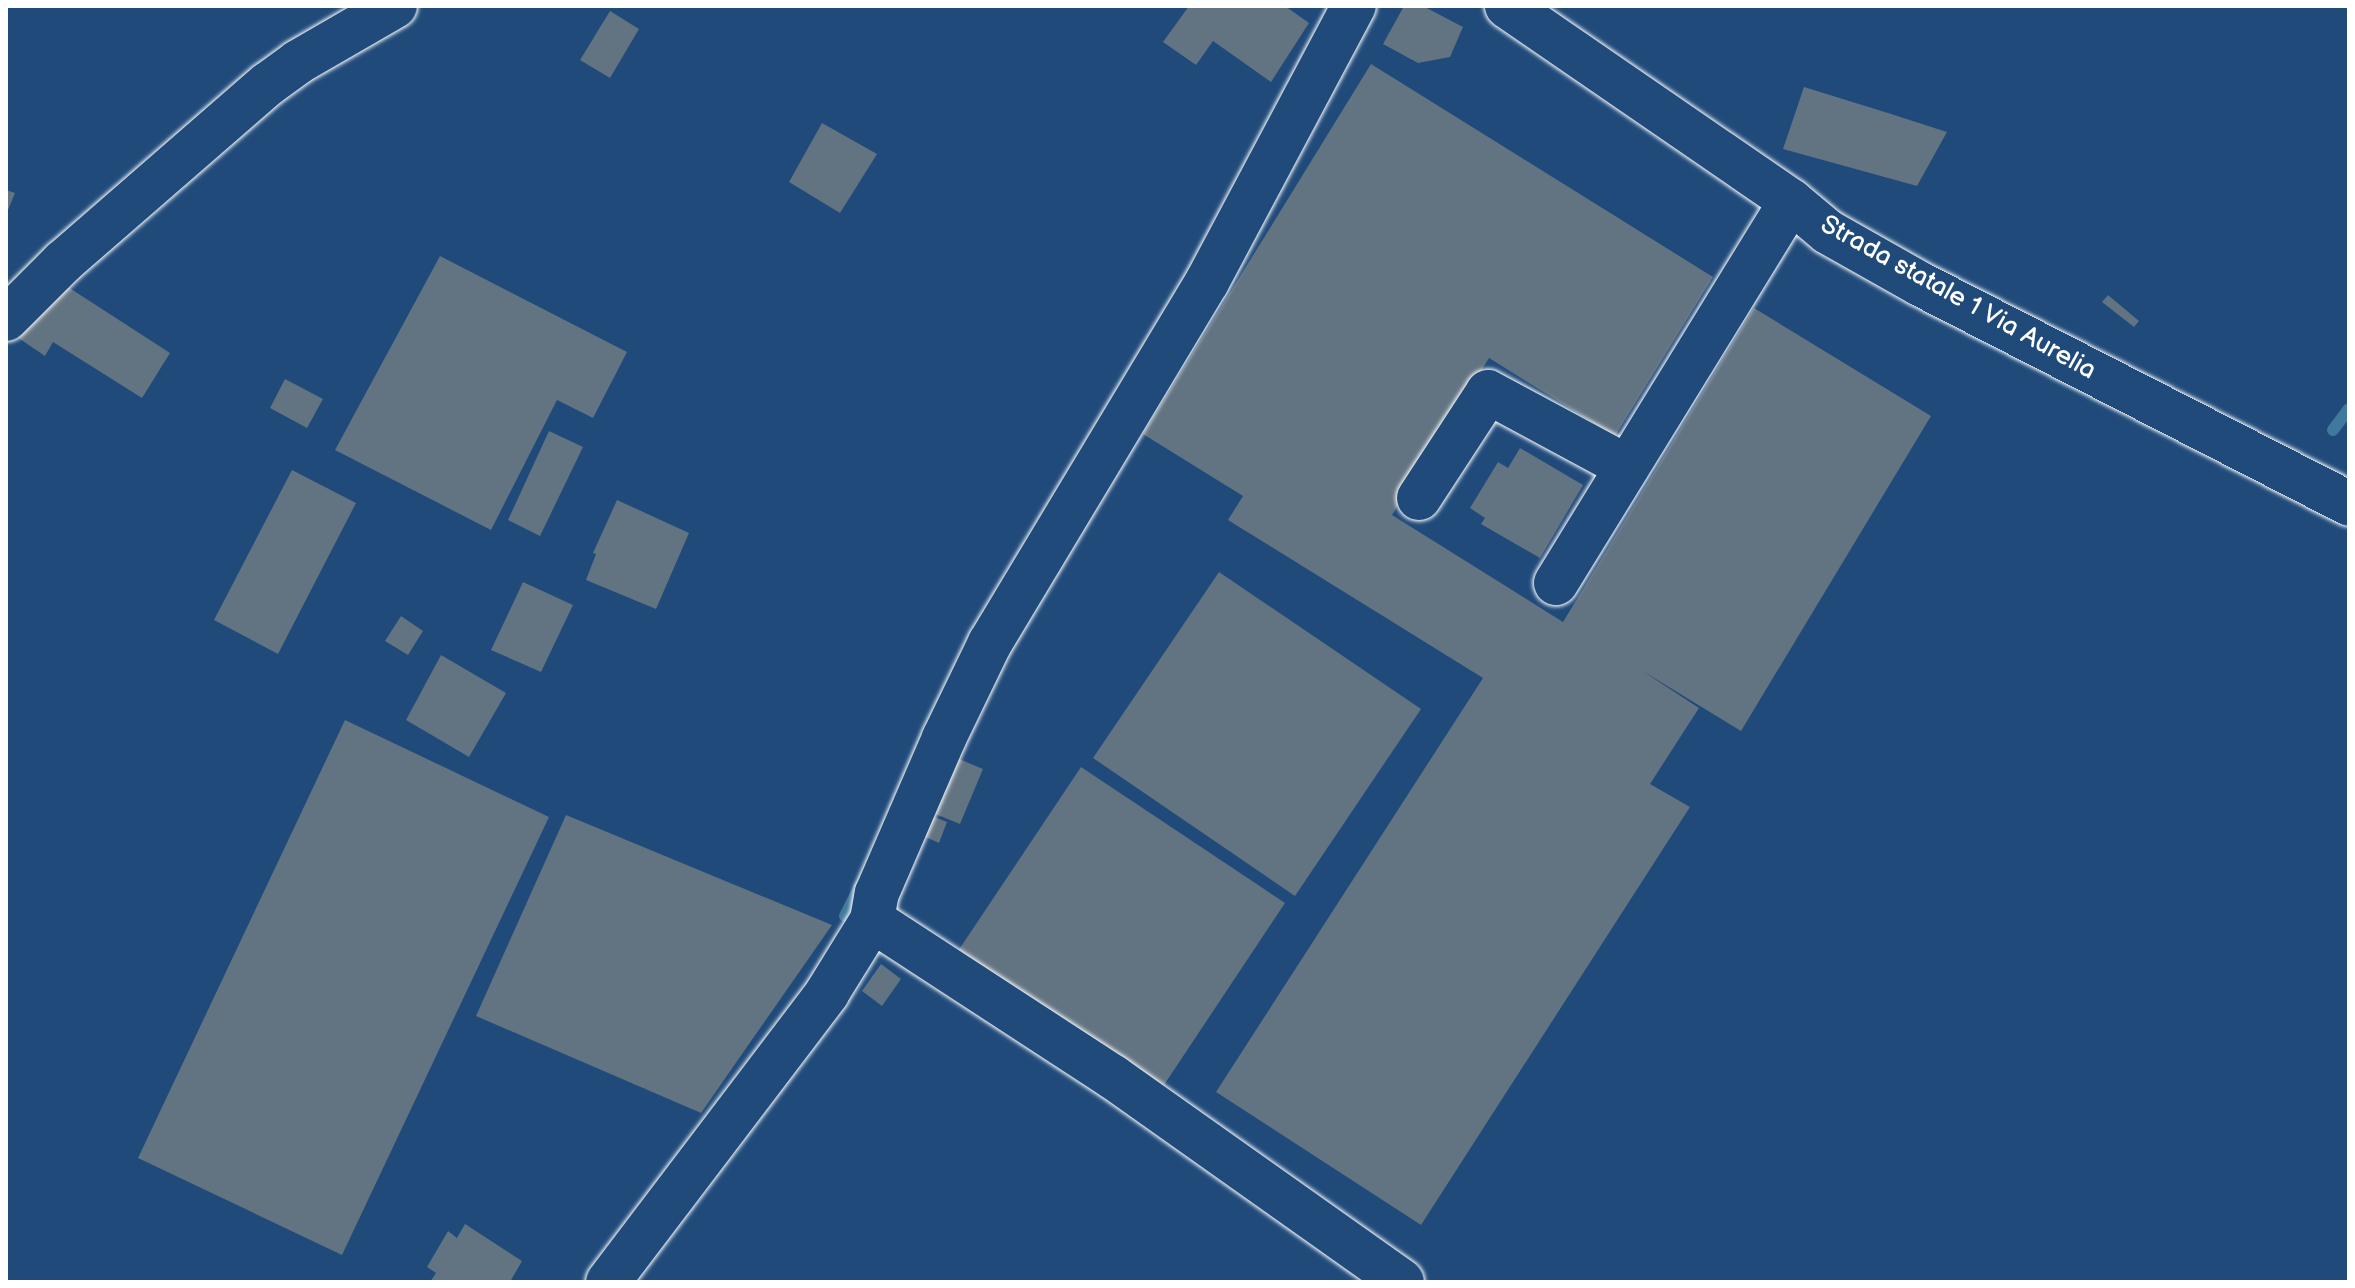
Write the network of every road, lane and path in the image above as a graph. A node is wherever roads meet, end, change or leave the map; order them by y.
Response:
1 (395, 6) edge
2 (1354, 6) edge
3 (1507, 6) edge
4 (1791, 201) junction
5 (6, 319) edge
6 (1627, 467) junction
7 (1419, 498) dead end
8 (2349, 504) edge
9 (1556, 583) dead end
10 (872, 920) junction
11 (608, 1282) edge
12 (1402, 1282) edge

1 - 5 street
2 - 10 street
3 - 4 street, Strada statale 1 Via Aurelia
4 - 6 street
4 - 8 street, Strada statale 1 Via Aurelia
6 - 7 street
6 - 9 street
10 - 11 street
10 - 12 street

